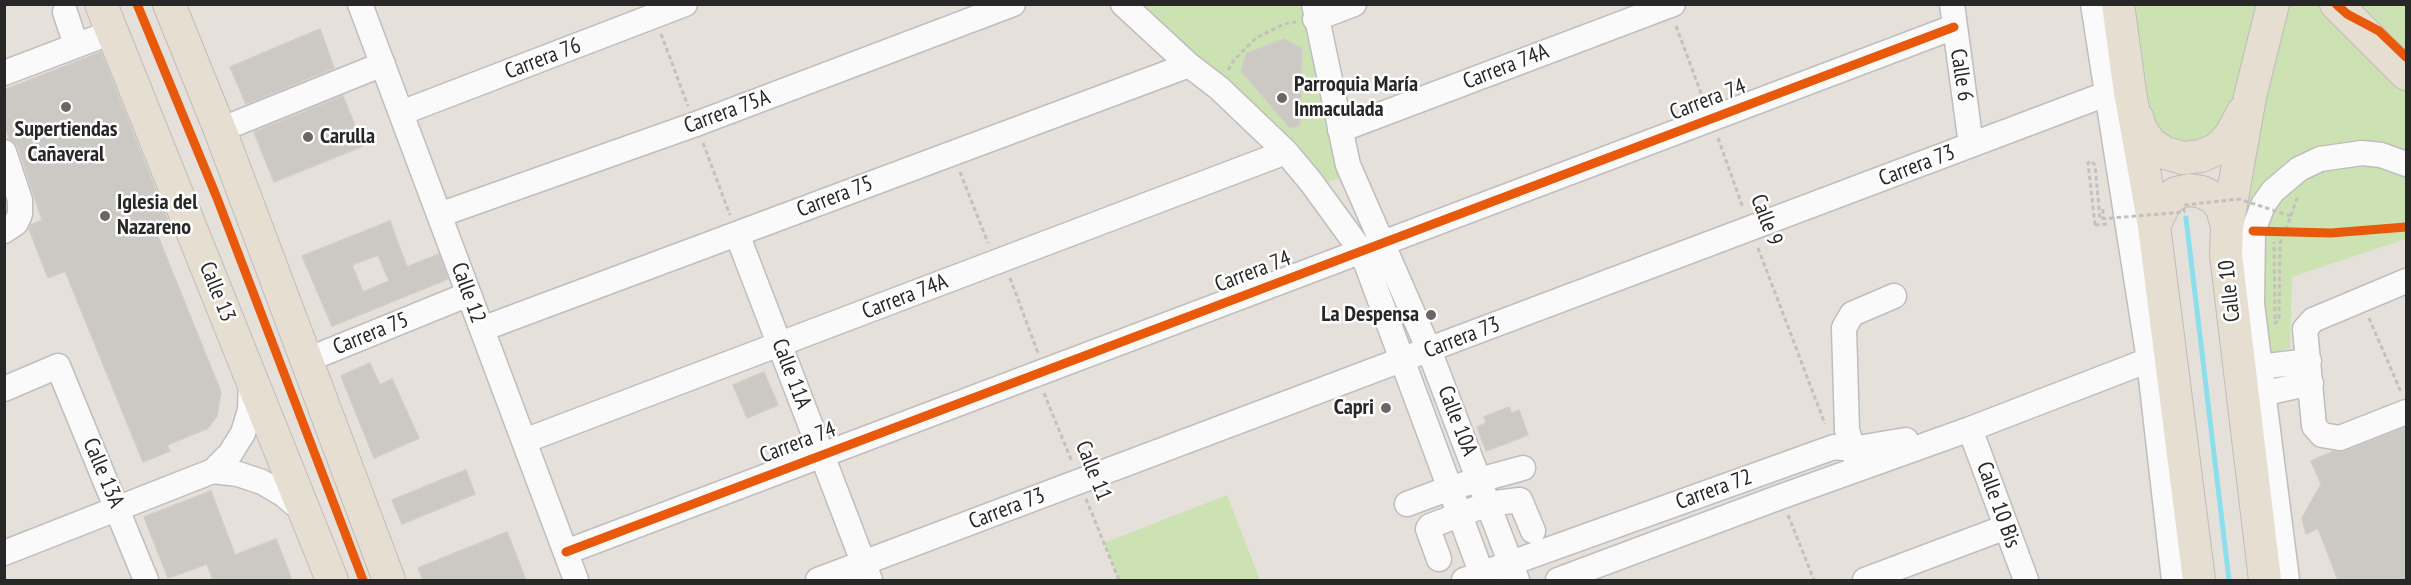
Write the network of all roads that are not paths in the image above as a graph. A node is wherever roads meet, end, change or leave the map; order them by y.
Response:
1 (169, 4) edge
2 (685, 4) edge
3 (1013, 4) edge
4 (1123, 4) edge
5 (1354, 4) edge
6 (2093, 4) edge
7 (2118, 4) edge
8 (2273, 4) edge
9 (2336, 4) edge
10 (363, 5) edge
11 (1671, 5) edge
12 (65, 12) dead end
13 (1315, 12) edge
14 (1953, 16) edge
15 (106, 18) edge
16 (76, 45) junction
17 (382, 64) junction
18 (1189, 65) junction
19 (4, 73) edge
20 (2406, 74) edge
21 (2118, 93) junction
22 (2250, 97) junction
23 (401, 113) junction
24 (220, 130) junction
25 (1340, 130) junction
26 (1971, 145) junction
27 (4, 152) edge
28 (1286, 152) junction
29 (2406, 164) edge
30 (1348, 165) junction
31 (1311, 182) junction
32 (439, 215) junction
33 (2154, 226) junction
34 (2240, 229) junction
35 (4, 231) edge
36 (737, 234) junction
37 (1372, 249) junction
38 (2406, 280) edge
39 (2240, 289) junction
40 (469, 294) junction
41 (1894, 296) dead end
42 (482, 329) junction
43 (780, 344) junction
44 (1429, 350) junction
45 (308, 360) junction
46 (1403, 360) junction
47 (2149, 360) junction
48 (2259, 367) junction
49 (2310, 372) junction
50 (250, 375) junction
51 (4, 389) edge
52 (2261, 394) junction
53 (2404, 403) edge
54 (2179, 421) junction
55 (1970, 429) junction
56 (524, 441) junction
57 (2159, 451) junction
58 (822, 455) junction
59 (1848, 455) junction
60 (1523, 468) dead end
61 (213, 471) junction
62 (1479, 481) junction
63 (2187, 486) junction
64 (1450, 488) junction
65 (1407, 504) dead end
66 (1488, 504) junction
67 (118, 508) junction
68 (305, 512) junction
69 (1459, 514) junction
70 (2006, 527) junction
71 (2265, 527) junction
72 (1533, 531) dead end
73 (566, 552) junction
74 (4, 553) edge
75 (1438, 559) dead end
76 (867, 572) edge
77 (1513, 572) edge
78 (1477, 578) edge
79 (146, 580) edge
80 (332, 580) edge
81 (389, 580) edge
82 (576, 580) edge
83 (819, 580) edge
84 (1558, 580) edge
85 (1866, 580) edge
86 (2026, 580) edge
87 (2171, 580) edge
88 (2199, 580) edge
89 (2265, 580) edge
90 (2287, 580) edge

1 - 24 main road
2 - 23 street, Carrera 76
3 - 32 street, Carrera 75A
4 - 18 street, Calle 10A
5 - 13 street
6 - 21 street
7 - 21 main road
8 - 22 main road, Calle 10
9 - 20 main road
10 - 17 street, Calle 12
11 - 25 street, Carrera 74A
12 - 16 street
13 - 25 street, Calle 10A
14 - 26 street, Calle 6
14 - 37 street, Carrera 74
15 - 16 street
15 - 50 main road, Calle 13
16 - 19 street
17 - 23 street, Calle 12
17 - 24 street
18 - 28 street, Calle 10A
18 - 36 street, Carrera 75
21 - 22 main road
21 - 26 street, Carrera 73
21 - 33 main road
21 - 47 street
22 - 34 main road, Calle 10
23 - 32 street, Calle 12
24 - 45 main road
25 - 30 street, Calle 10A
26 - 44 street, Carrera 73
27 - 35 street
28 - 31 street, Calle 10A
28 - 43 street, Carrera 74A
29 - 34 street, Calle 10
30 - 31 street
30 - 37 street, Calle 10A
31 - 37 street, Calle 10A
32 - 40 street, Calle 12
33 - 34 main road
33 - 54 main road
34 - 39 main road, Calle 10
36 - 42 street, Carrera 75
36 - 43 street, Calle 11A
37 - 44 street, Calle 10A
37 - 46 street, Calle 10A
37 - 58 street, Carrera 74
38 - 49 street
39 - 48 street, Calle 10
39 - 71 main road, Calle 10
40 - 42 street, Calle 12
40 - 45 street, Carrera 75
41 - 59 street
42 - 56 street, Calle 12
43 - 56 street, Carrera 74A
43 - 58 street, Calle 11A
44 - 46 street, Carrera 73
44 - 62 street, Calle 10A
45 - 81 main road
46 - 64 street, Calle 10A
46 - 76 street, Carrera 73
47 - 55 street, Carrera 72
47 - 57 street
48 - 49 street
48 - 52 street, Calle 10
49 - 52 street
49 - 53 street
50 - 61 street
50 - 68 main road, Calle 13
51 - 67 street, Calle 13A
52 - 71 street, Calle 10
54 - 57 main road
54 - 63 main road
55 - 59 street, Carrera 72
55 - 70 street, Calle 10 Bis
56 - 73 street, Calle 12
57 - 63 main road
57 - 87 street
58 - 73 street, Carrera 74
58 - 76 street, Calle 11A
59 - 77 street, Carrera 72
59 - 84 street, Carrera 72
60 - 62 street
61 - 67 street
61 - 68 street
62 - 64 street
62 - 66 street, Calle 10A
63 - 88 main road
64 - 65 street
64 - 69 street, Calle 10A
66 - 69 street
66 - 72 street
66 - 77 street, Calle 10A
67 - 74 street
67 - 79 street, Calle 13A
68 - 80 main road, Calle 13
69 - 75 street
69 - 78 street, Calle 10A
70 - 85 street
70 - 86 street, Calle 10 Bis
71 - 89 main road, Calle 10
71 - 90 street, Calle 10
73 - 82 street, Calle 12
76 - 83 street, Carrera 73
77 - 78 street, Carrera 72

